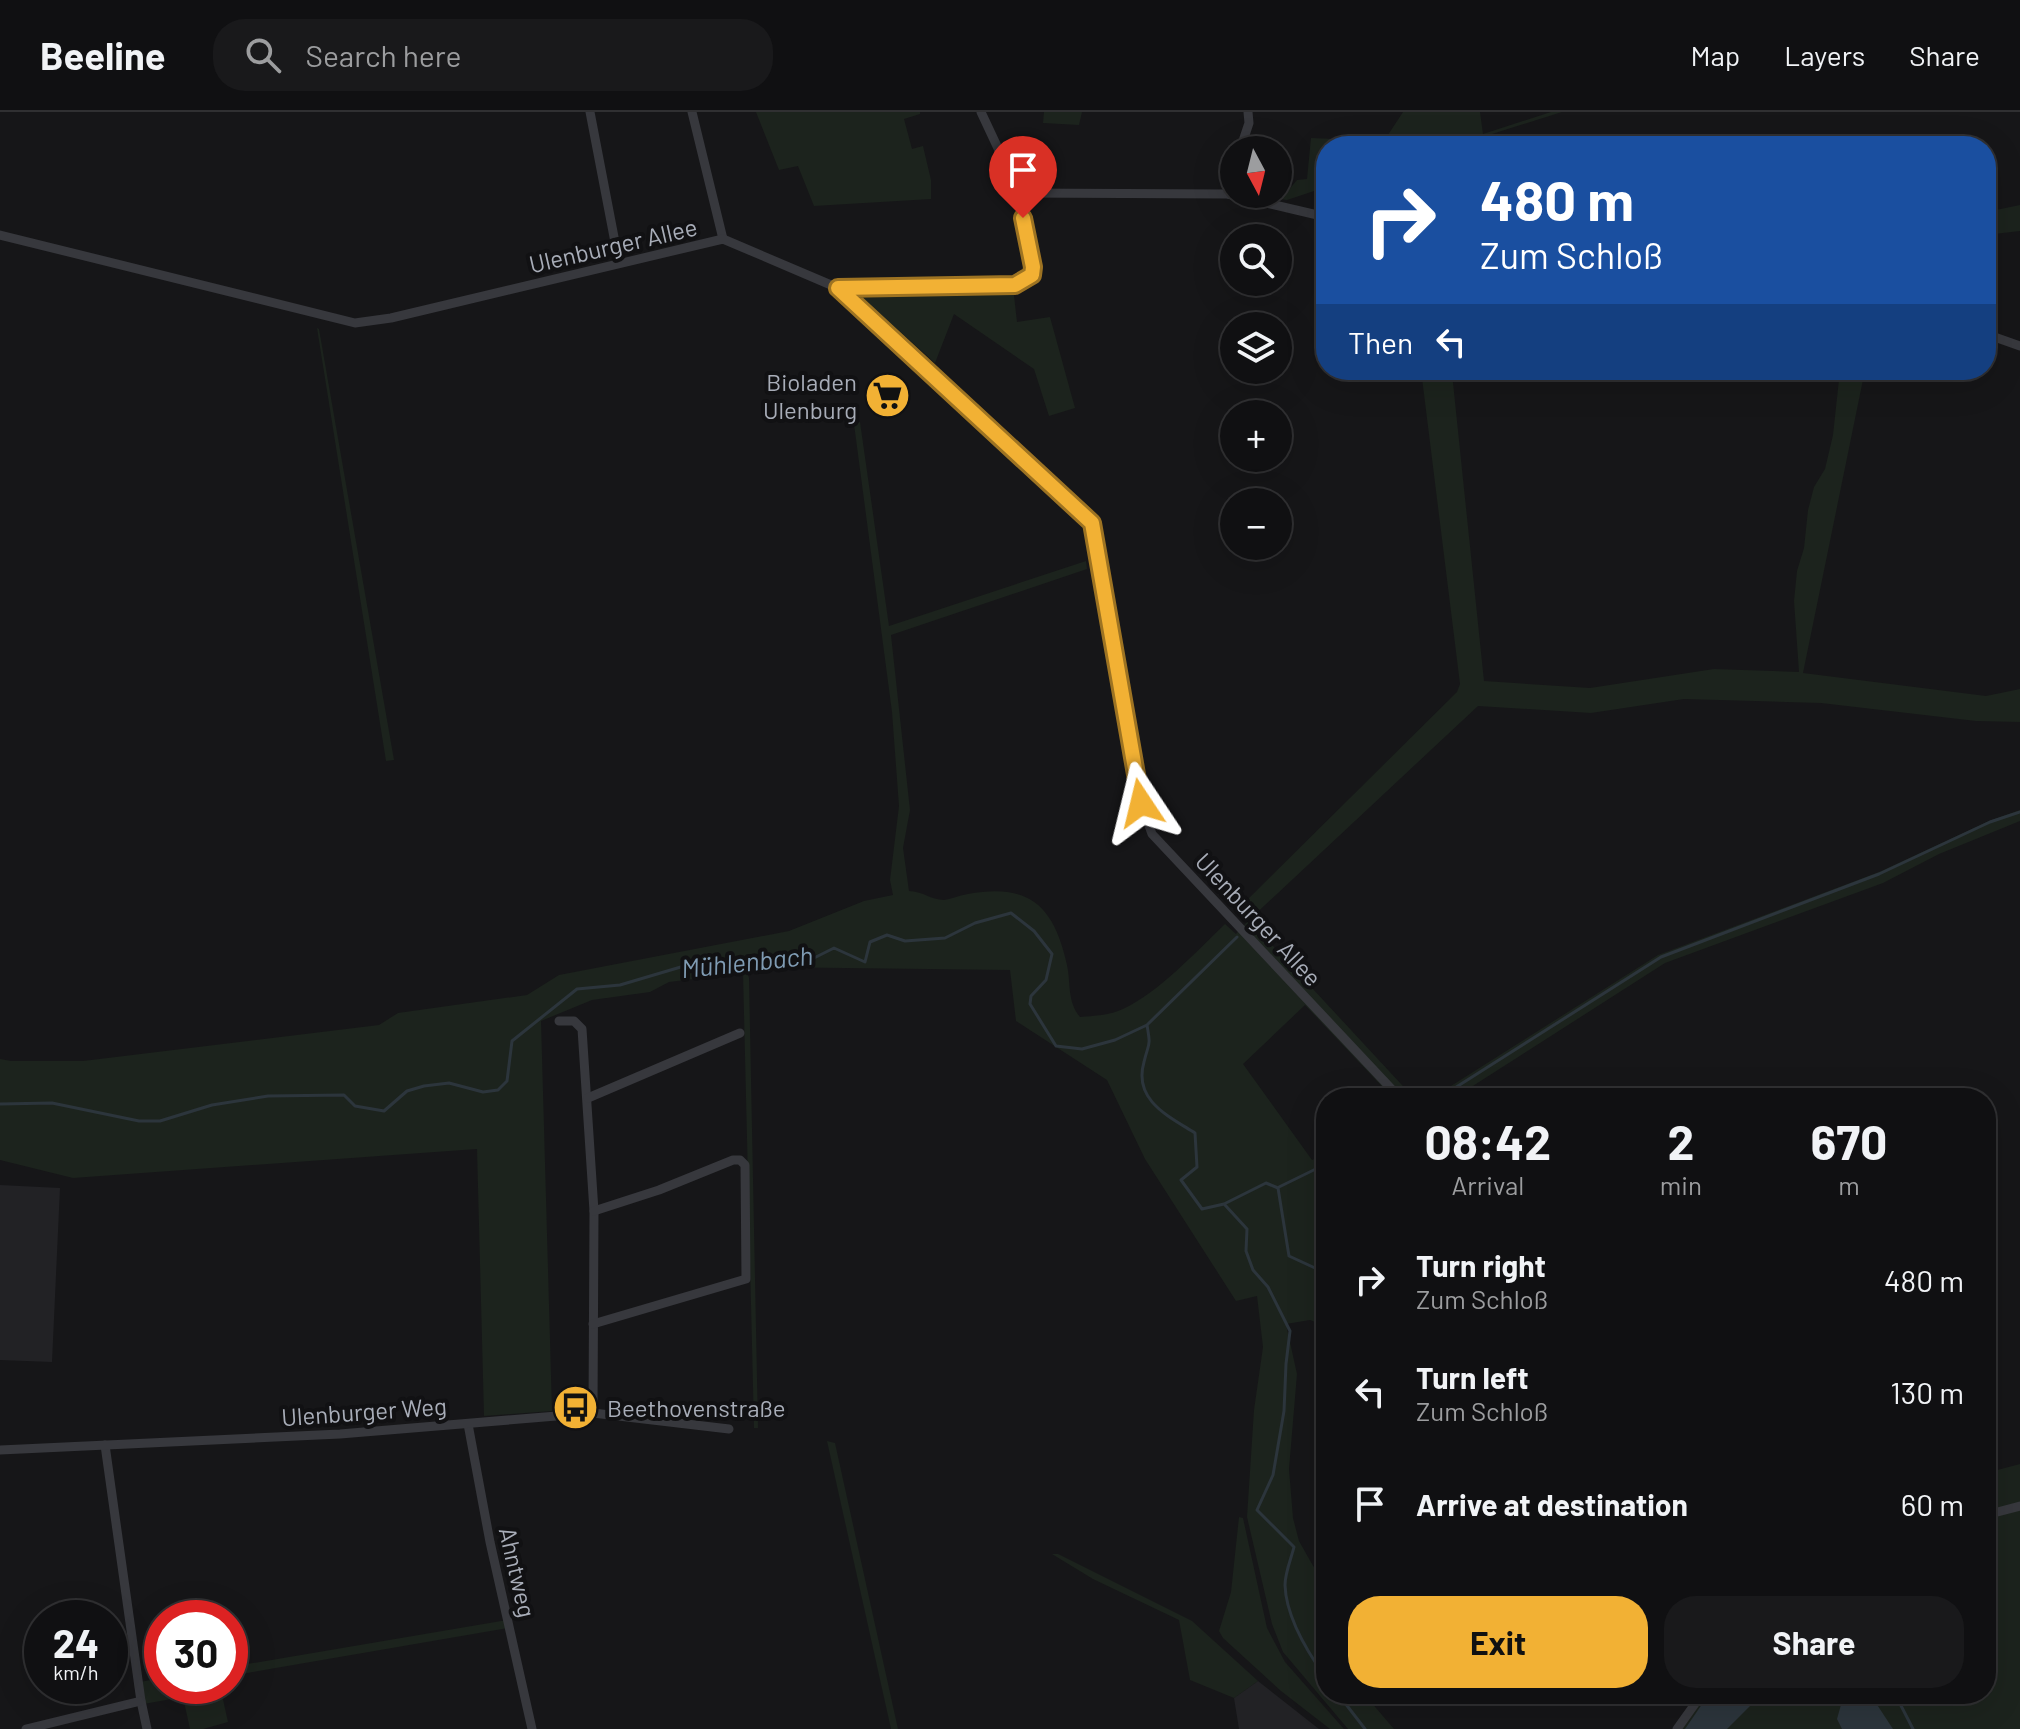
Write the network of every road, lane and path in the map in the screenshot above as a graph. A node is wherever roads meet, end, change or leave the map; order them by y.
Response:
1 (590, 112) edge
2 (692, 112) edge
3 (981, 112) edge
4 (1248, 112) edge
5 (1245, 136) edge
6 (1019, 193) junction
7 (1220, 194) edge
8 (1288, 208) edge
9 (1316, 215) edge
10 (0, 235) edge
11 (723, 239) junction
12 (619, 263) junction
13 (838, 288) junction
14 (1996, 338) edge
15 (2020, 346) edge
16 (559, 1021) dead end
17 (740, 1033) dead end
18 (1391, 1088) edge
19 (588, 1098) junction
20 (594, 1211) junction
21 (593, 1324) junction
22 (593, 1413) junction
23 (468, 1424) junction
24 (729, 1429) dead end
25 (105, 1445) junction
26 (0, 1450) edge
27 (2020, 1506) edge
28 (1996, 1512) edge
29 (141, 1701) junction
30 (1695, 1704) edge
31 (26, 1729) edge
32 (147, 1729) edge
33 (532, 1729) edge
34 (1677, 1729) edge

1 - 12 street
2 - 11 street
3 - 6 street
4 - 5 street
6 - 7 street
6 - 13 street
8 - 9 street
10 - 12 street, Ulenburger Allee
11 - 12 street, Ulenburger Allee
11 - 13 street, Ulenburger Allee
13 - 18 street, Ulenburger Allee
14 - 15 street
16 - 19 street
17 - 19 street
19 - 20 street
20 - 21 street
20 - 21 street
21 - 22 street
22 - 23 street, Ulenburger Weg
22 - 24 street, Ulenburger Weg
23 - 25 street, Ulenburger Weg
23 - 33 street, Ahntweg
25 - 26 street, Ulenburger Weg
25 - 29 street
27 - 28 street
29 - 31 street
29 - 32 street
30 - 34 street

